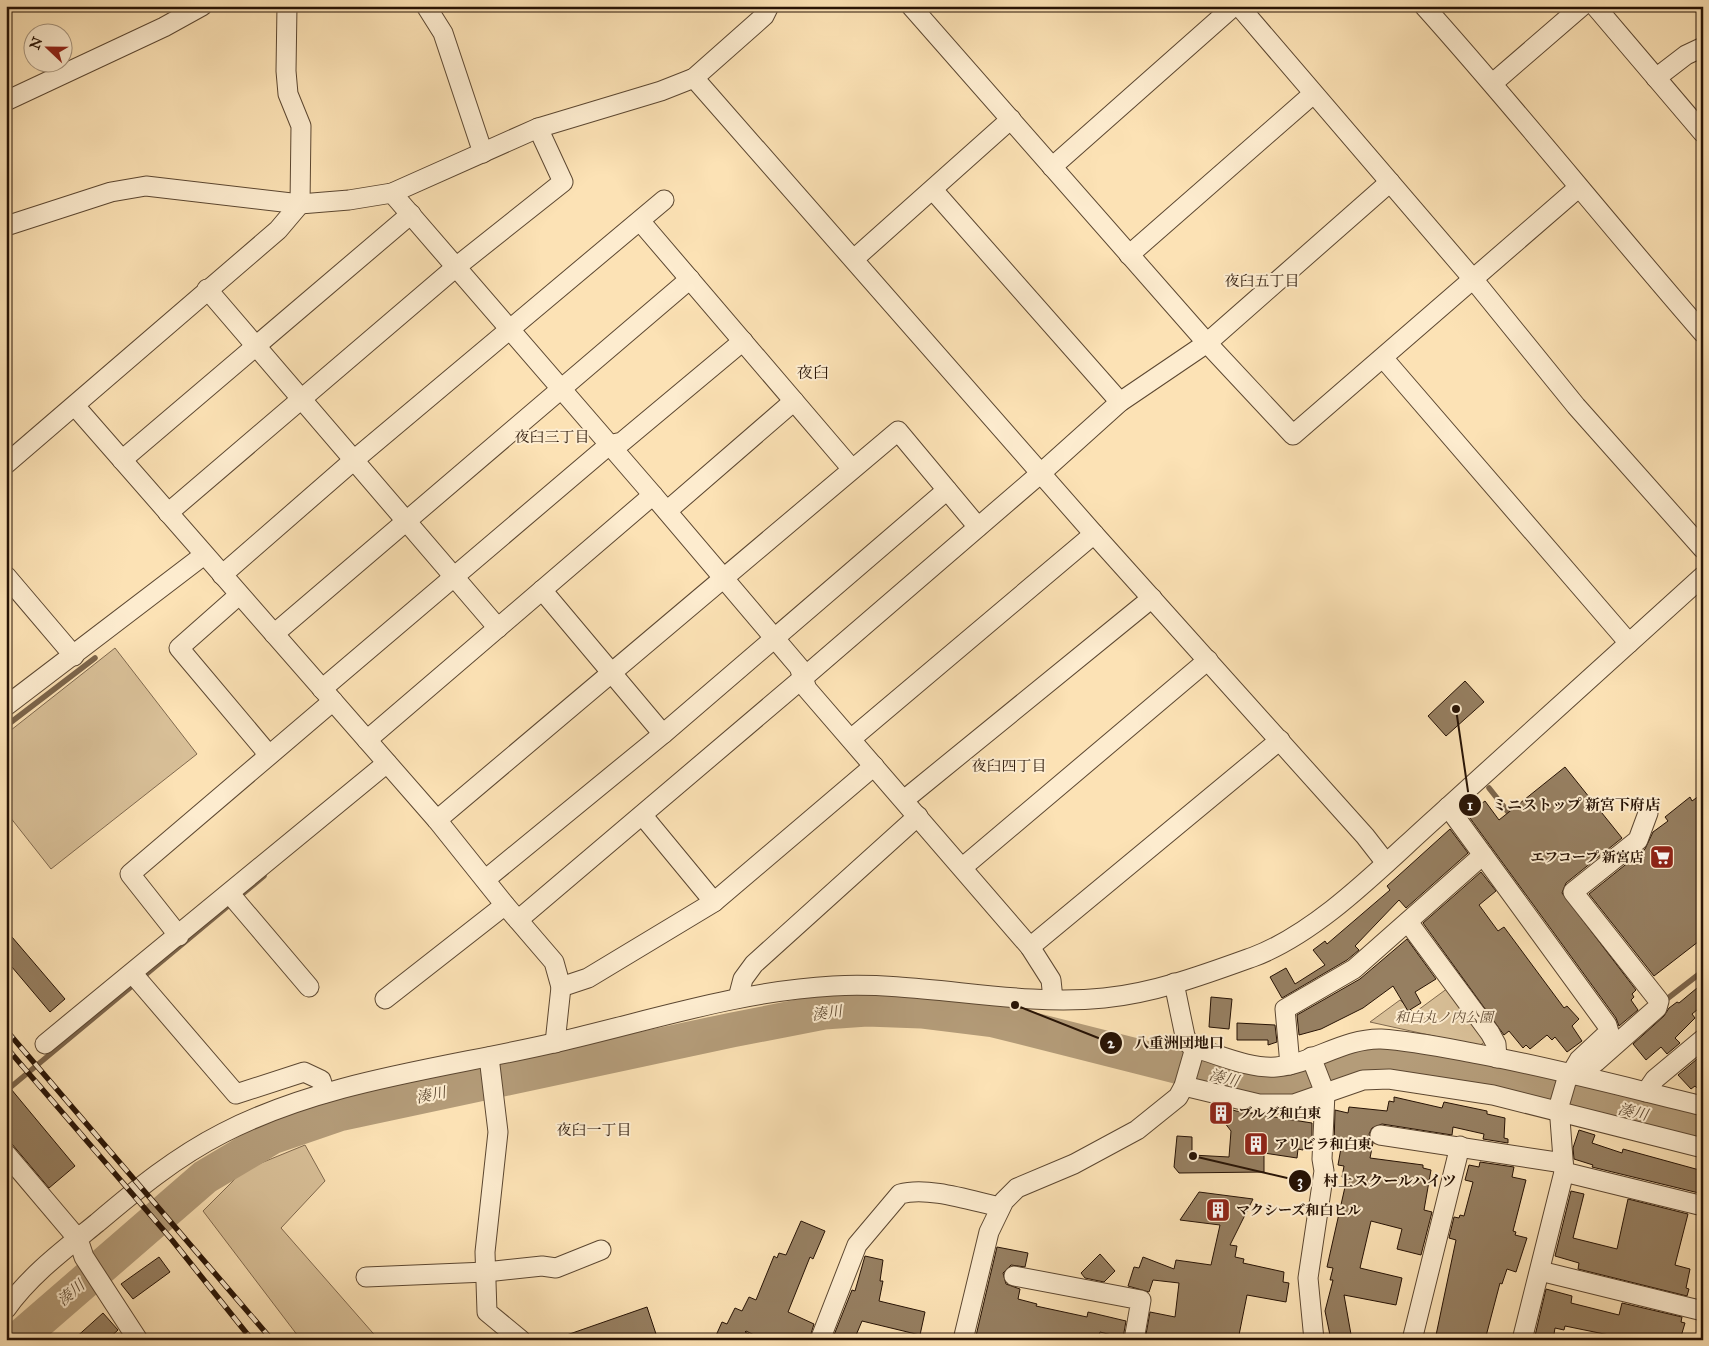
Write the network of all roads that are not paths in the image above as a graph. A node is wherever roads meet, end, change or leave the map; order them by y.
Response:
1 (202, 6) edge
2 (287, 6) edge
3 (426, 6) edge
4 (769, 6) edge
5 (911, 6) edge
6 (1234, 6) edge
7 (1239, 6) edge
8 (1424, 6) edge
9 (1595, 6) edge
10 (1573, 9) edge
11 (1703, 47) edge
12 (694, 78) junction
13 (1656, 78) junction
14 (1493, 83) junction
15 (1313, 94) junction
16 (6, 101) edge
17 (1011, 120) junction
18 (538, 128) junction
19 (1703, 133) edge
20 (483, 154) junction
21 (1052, 167) junction
22 (1390, 182) junction
23 (1578, 188) junction
24 (933, 190) junction
25 (392, 192) junction
26 (664, 200) dead end
27 (300, 204) junction
28 (411, 214) junction
29 (640, 221) junction
30 (6, 226) edge
31 (1130, 255) junction
32 (854, 259) junction
33 (456, 267) junction
34 (1473, 278) junction
35 (690, 279) junction
36 (207, 289) junction
37 (510, 330) junction
38 (1703, 333) edge
39 (743, 342) junction
40 (1207, 343) junction
41 (257, 346) junction
42 (1384, 358) junction
43 (560, 389) junction
44 (302, 399) junction
45 (794, 401) junction
46 (1120, 402) junction
47 (75, 406) junction
48 (609, 445) junction
49 (122, 460) junction
50 (354, 460) junction
51 (6, 464) edge
52 (852, 469) junction
53 (1041, 473) junction
54 (947, 490) junction
55 (653, 494) junction
56 (667, 511) junction
57 (168, 514) junction
58 (406, 521) junction
59 (978, 527) junction
60 (1094, 534) junction
61 (1703, 549) edge
62 (204, 556) junction
63 (222, 575) junction
64 (6, 576) edge
65 (455, 576) junction
66 (1703, 576) edge
67 (724, 579) junction
68 (542, 590) junction
69 (239, 595) junction
70 (1152, 598) junction
71 (498, 628) junction
72 (274, 634) junction
73 (774, 638) junction
74 (1628, 643) junction
75 (74, 656) junction
76 (1208, 660) junction
77 (612, 673) junction
78 (803, 678) junction
79 (327, 695) junction
80 (6, 706) edge
81 (663, 734) junction
82 (851, 739) junction
83 (367, 740) junction
84 (1280, 740) junction
85 (269, 755) junction
86 (387, 763) junction
87 (874, 766) junction
88 (904, 800) junction
89 (1448, 807) junction
90 (1648, 813) dead end
91 (642, 816) junction
92 (918, 816) junction
93 (437, 820) junction
94 (1483, 855) junction
95 (1386, 863) junction
96 (963, 867) junction
97 (486, 879) junction
98 (230, 894) junction
99 (714, 902) junction
100 (505, 905) junction
101 (518, 920) junction
102 (1408, 922) junction
103 (179, 936) junction
104 (1030, 947) junction
105 (133, 974) junction
106 (1174, 983) junction
107 (309, 987) dead end
108 (561, 987) junction
109 (738, 998) junction
110 (385, 999) dead end
111 (1053, 999) junction
112 (1703, 1039) edge
113 (555, 1043) junction
114 (45, 1044) dead end
115 (1194, 1052) junction
116 (489, 1057) junction
117 (1312, 1057) junction
118 (1497, 1058) junction
119 (1290, 1065) junction
120 (1571, 1074) junction
121 (1185, 1083) junction
122 (1646, 1092) junction
123 (325, 1093) junction
124 (1325, 1093) junction
125 (1703, 1106) edge
126 (1560, 1111) junction
127 (1380, 1135) dead end
128 (1460, 1146) junction
129 (1703, 1148) edge
130 (6, 1154) edge
131 (1564, 1167) junction
132 (1703, 1206) edge
133 (1000, 1207) junction
134 (81, 1248) junction
135 (601, 1250) dead end
136 (1540, 1271) junction
137 (486, 1272) junction
138 (1014, 1276) dead end
139 (366, 1277) dead end
140 (6, 1310) edge
141 (1703, 1311) edge
142 (138, 1340) edge
143 (521, 1340) edge
144 (820, 1340) edge
145 (963, 1340) edge
146 (1134, 1340) edge
147 (1314, 1340) edge
148 (1412, 1340) edge
149 (1522, 1340) edge

1 - 16 street
2 - 27 street
3 - 20 street
4 - 12 street
5 - 17 street
6 - 21 street
7 - 15 street
8 - 14 street
9 - 13 street
10 - 14 street
11 - 13 street
12 - 18 street
12 - 32 street
13 - 19 street
14 - 23 street
15 - 22 street
15 - 31 street
17 - 21 street
17 - 24 street
18 - 20 street
18 - 33 street
20 - 25 street
21 - 31 street
22 - 34 street
22 - 40 street
23 - 34 street
23 - 38 street
24 - 32 street
24 - 46 street
25 - 27 street
25 - 28 street
26 - 29 street
27 - 30 street
27 - 36 street
28 - 33 street
28 - 41 street
29 - 35 street
29 - 37 street
31 - 40 street
32 - 53 street
33 - 37 street
33 - 44 street
34 - 42 street
34 - 61 street
35 - 39 street
35 - 43 street
36 - 41 street
36 - 47 street
37 - 43 street
37 - 50 street
39 - 45 street
39 - 48 street
40 - 42 street
40 - 46 street
41 - 44 street
41 - 49 street
42 - 74 street
43 - 48 street
43 - 58 street
44 - 50 street
44 - 57 street
45 - 52 street
45 - 56 street
46 - 53 street
47 - 49 street
47 - 51 street
48 - 55 street
48 - 65 street
49 - 57 street
50 - 58 street
50 - 63 street
52 - 54 street
52 - 67 street
53 - 59 street
53 - 60 street
54 - 59 street
54 - 73 street
55 - 56 street
55 - 68 street
56 - 67 street
57 - 62 street
58 - 65 street
58 - 72 street
59 - 78 street
60 - 70 street
60 - 82 street
62 - 63 street
62 - 75 street
63 - 69 street
64 - 75 street
65 - 71 street
65 - 79 street
66 - 74 street
67 - 73 street
67 - 77 street
68 - 71 street
68 - 77 street
69 - 72 street
69 - 85 street
70 - 76 street
70 - 88 street
71 - 83 street
72 - 79 street
73 - 78 street
73 - 81 street
74 - 89 street
75 - 80 street
76 - 84 street
76 - 96 street
77 - 81 street
77 - 93 street
78 - 82 street
78 - 91 street
79 - 83 street
79 - 85 street
81 - 97 street
82 - 87 street
83 - 86 street
84 - 95 street
84 - 104 street
85 - 103 street
86 - 93 street
86 - 98 street
87 - 88 street
87 - 99 street
88 - 92 street
89 - 94 street
89 - 95 street
90 - 120 street
91 - 99 street
91 - 101 street
92 - 96 street
92 - 109 street
93 - 97 street
94 - 102 street
94 - 120 street
95 - 106 street
96 - 104 street
97 - 100 street
98 - 103 street
98 - 107 street
99 - 108 street
100 - 101 street
100 - 110 street
101 - 108 street
102 - 118 street
102 - 119 street
103 - 105 street
104 - 111 street
105 - 114 street
105 - 123 street
106 - 111 street
106 - 115 street
108 - 113 street
109 - 111 street
109 - 113 street
112 - 122 street
113 - 116 street
115 - 119 street
115 - 121 street
116 - 123 street
116 - 137 street
117 - 118 street
117 - 119 street
117 - 124 street
118 - 120 street
120 - 122 street
120 - 126 street
121 - 124 street
121 - 133 street
122 - 125 street
123 - 134 street
124 - 126 street
124 - 147 street
126 - 129 street
126 - 131 street
127 - 128 street
128 - 131 street
128 - 148 street
130 - 134 street
131 - 132 street
131 - 136 street
133 - 144 street
133 - 145 street
134 - 140 street
134 - 142 street
135 - 137 street
136 - 141 street
136 - 149 street
137 - 139 street
137 - 143 street
138 - 146 street

